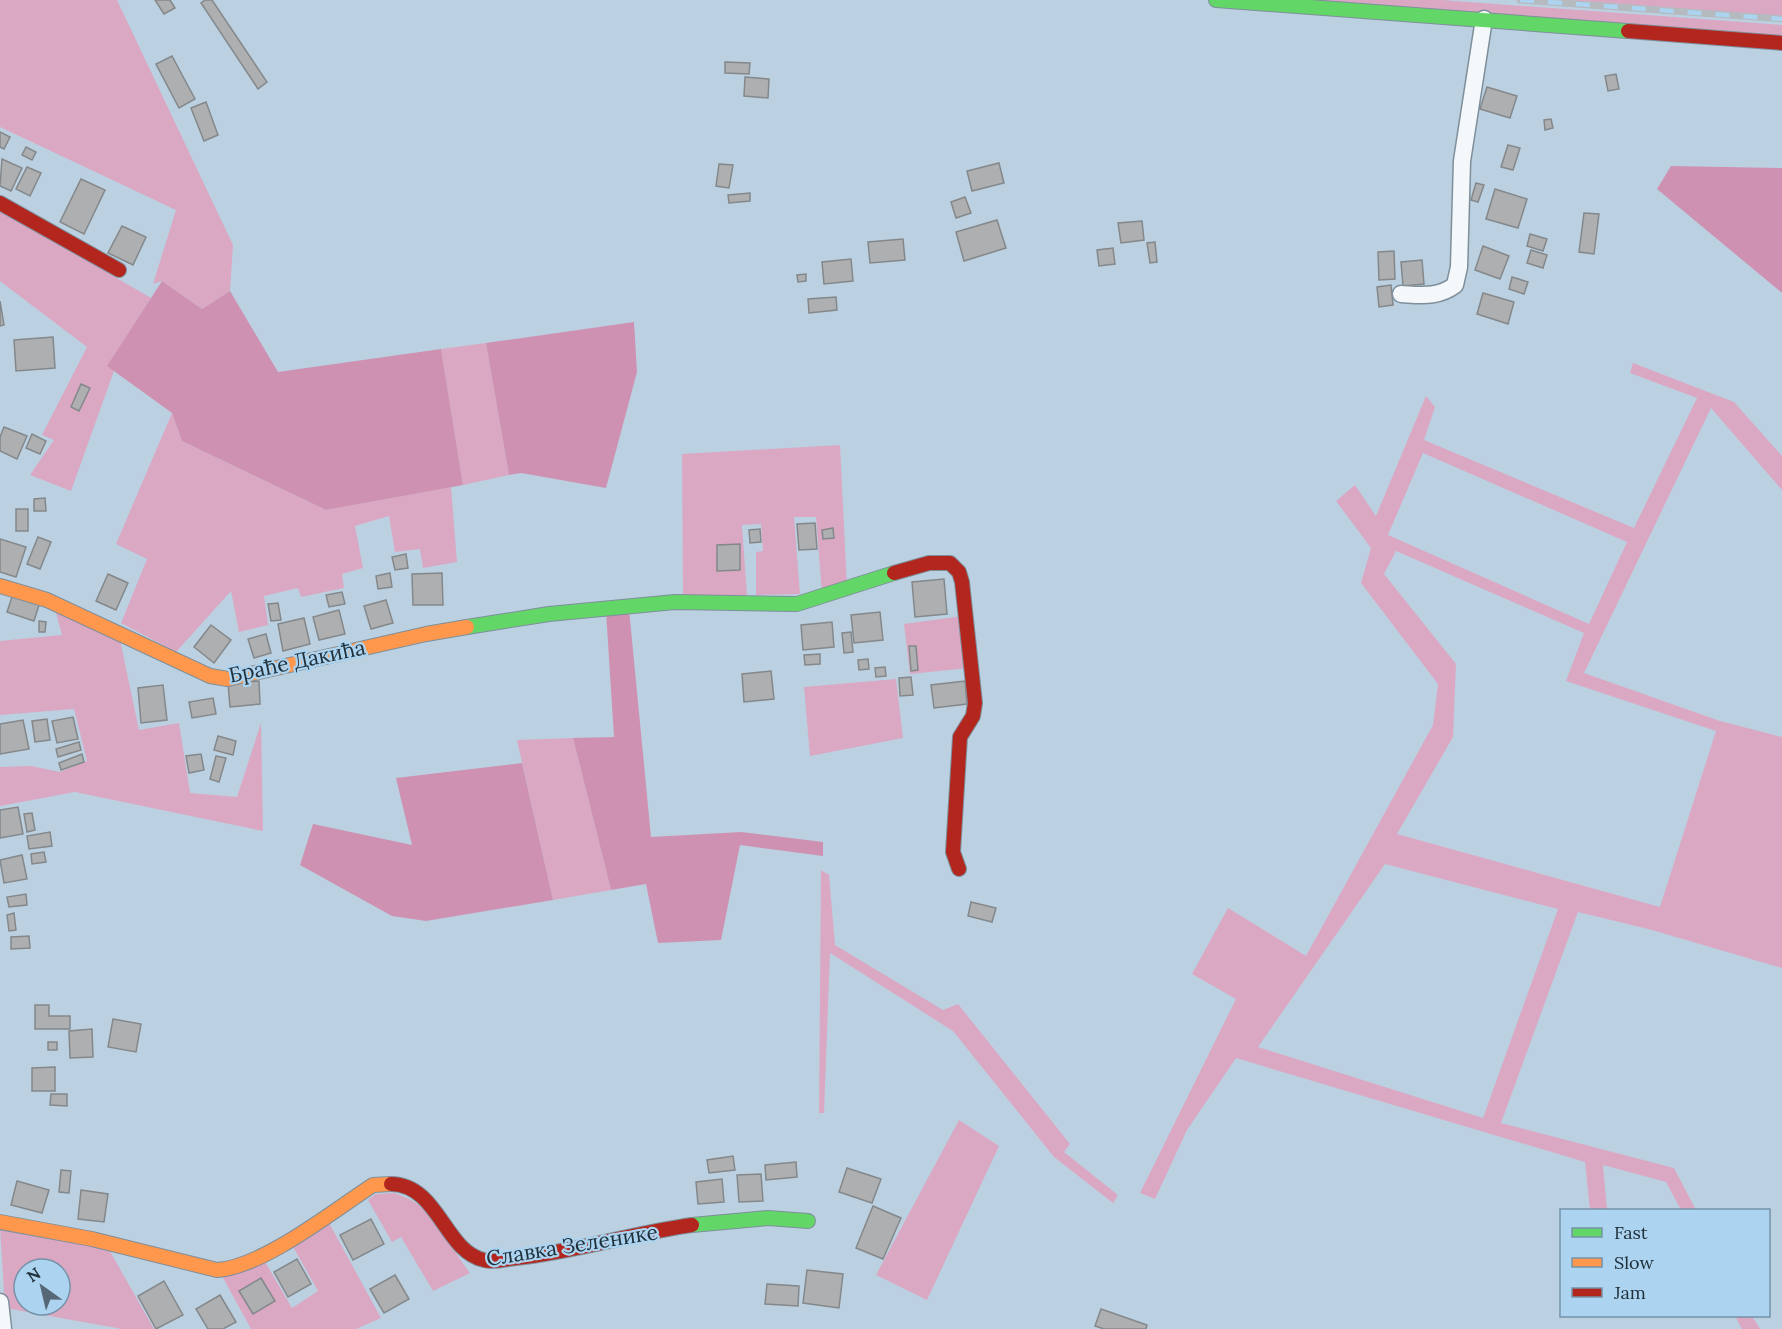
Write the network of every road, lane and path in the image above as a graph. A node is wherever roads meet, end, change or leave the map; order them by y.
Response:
1 (1216, 0) edge
2 (1484, 19) junction
3 (1782, 43) edge
4 (0, 203) edge
5 (119, 270) dead end
6 (1401, 294) dead end
7 (0, 586) edge
8 (959, 869) dead end
9 (808, 1221) dead end
10 (0, 1222) edge
11 (0, 1302) edge
12 (3, 1329) edge

1 - 2 street
2 - 3 street
2 - 6 street
4 - 5 street
7 - 8 street, Браће Дакића
9 - 10 street, Славка Зеленике
11 - 12 street

